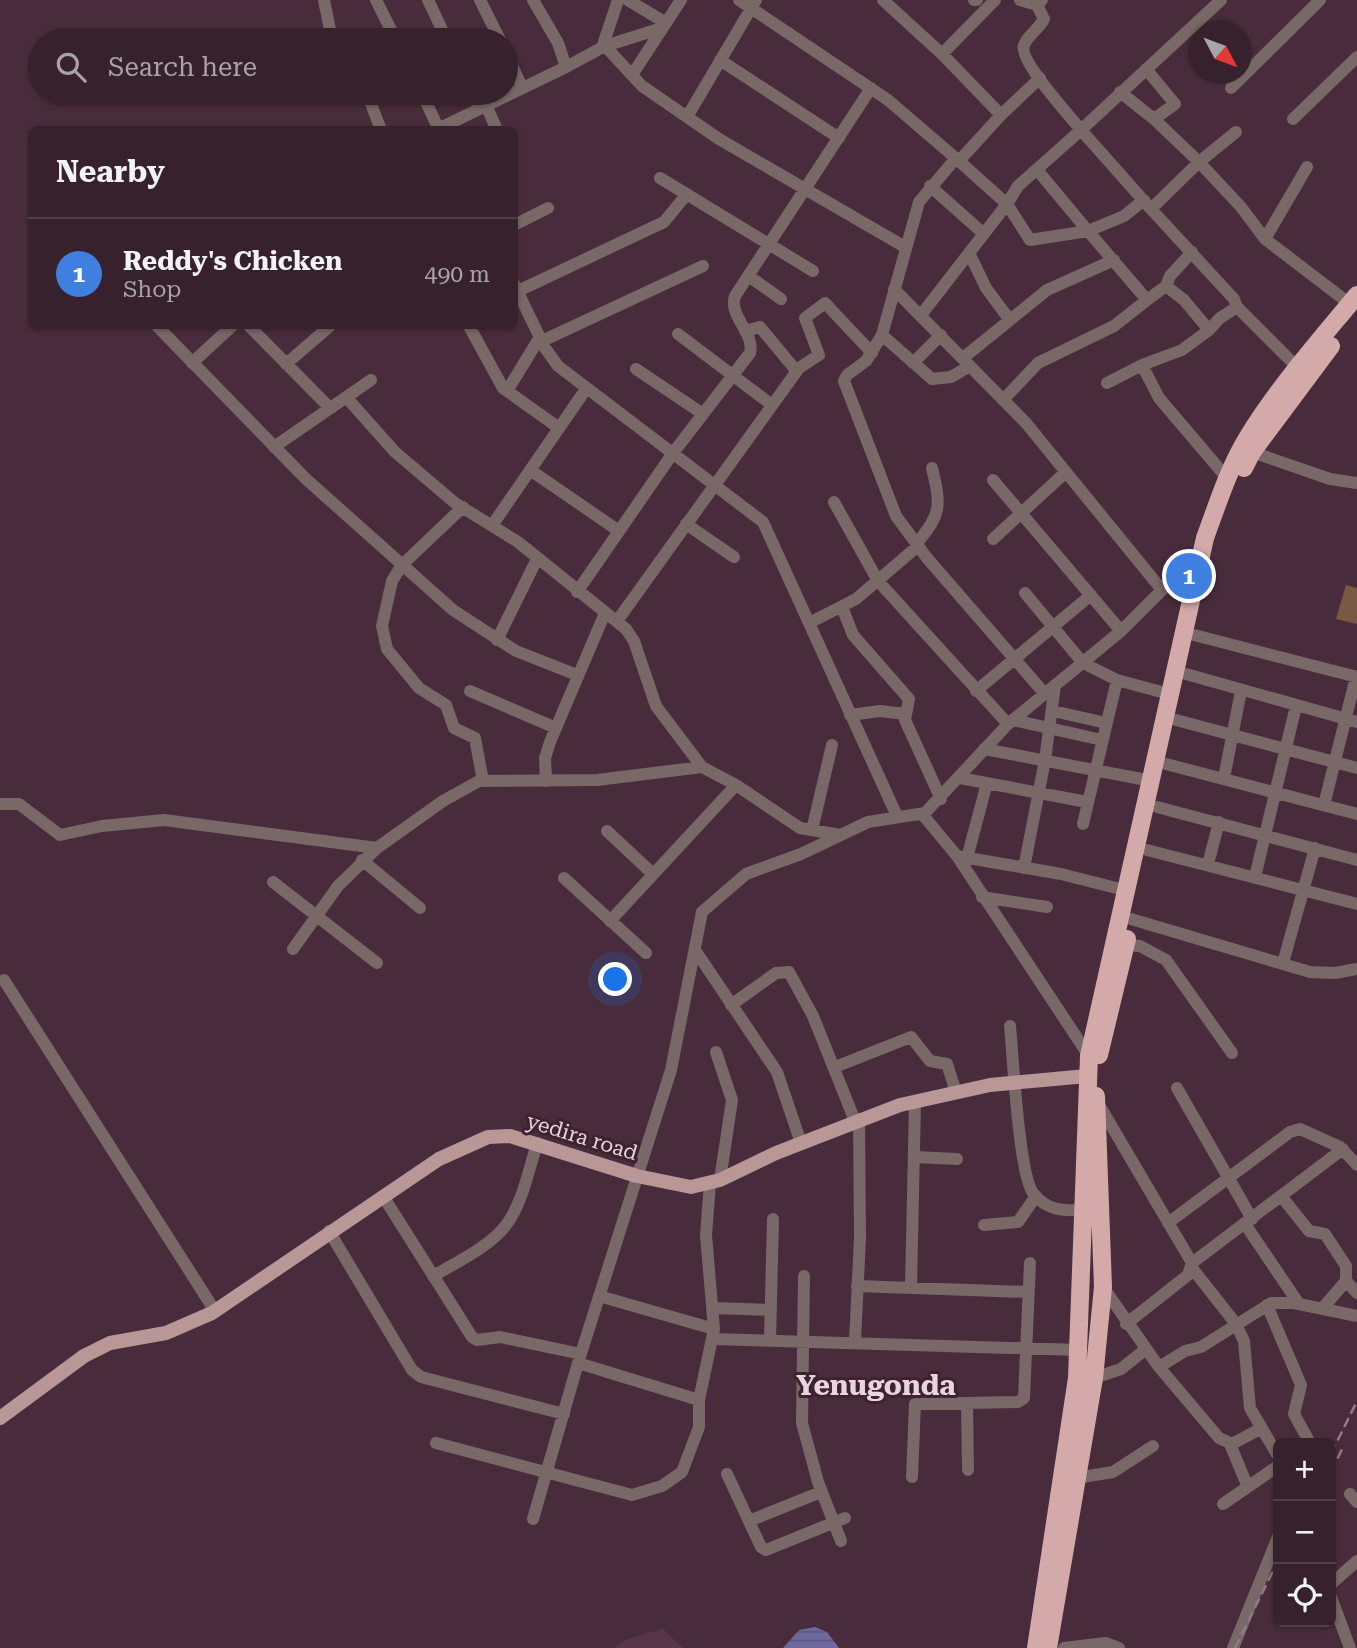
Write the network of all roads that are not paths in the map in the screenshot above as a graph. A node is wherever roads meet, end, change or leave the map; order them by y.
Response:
1 (324, 0) edge
2 (376, 0) edge
3 (428, 0) edge
4 (480, 0) edge
5 (533, 0) edge
6 (618, 0) edge
7 (628, 0) edge
8 (681, 0) edge
9 (739, 0) edge
10 (883, 0) edge
11 (995, 0) edge
12 (1020, 0) edge
13 (1221, 0) edge
14 (1320, 0) edge
15 (1039, 2) edge
16 (754, 4) edge
17 (1205, 21) edge
18 (664, 26) junction
19 (330, 28) edge
20 (390, 28) edge
21 (441, 28) edge
22 (494, 28) edge
23 (1189, 36) edge
24 (603, 47) junction
25 (942, 54) junction
26 (1357, 57) edge
27 (720, 60) junction
28 (1252, 64) edge
29 (566, 67) junction
30 (1146, 69) junction
31 (632, 75) junction
32 (518, 78) edge
33 (1040, 78) junction
34 (1234, 84) edge
35 (522, 87) junction
36 (871, 88) junction
37 (1231, 88) dead end
38 (518, 89) edge
39 (1119, 92) junction
40 (371, 105) edge
41 (427, 105) edge
42 (487, 105) edge
43 (483, 107) junction
44 (1000, 115) junction
45 (687, 117) junction
46 (1154, 119) junction
47 (1293, 119) dead end
48 (379, 126) edge
49 (437, 126) edge
50 (444, 126) edge
51 (495, 126) edge
52 (1081, 130) junction
53 (1236, 132) dead end
54 (839, 138) junction
55 (957, 159) junction
56 (1199, 162) junction
57 (1307, 167) dead end
58 (1038, 171) junction
59 (660, 178) dead end
60 (930, 186) junction
61 (806, 191) junction
62 (687, 194) junction
63 (1007, 204) junction
64 (1148, 205) junction
65 (548, 208) dead end
66 (518, 223) edge
67 (1088, 231) junction
68 (984, 234) junction
69 (1265, 239) junction
70 (770, 245) junction
71 (905, 247) junction
72 (969, 253) junction
73 (1192, 253) junction
74 (1114, 261) junction
75 (703, 266) dead end
76 (813, 271) dead end
77 (750, 276) junction
78 (518, 286) edge
79 (1166, 286) junction
80 (894, 289) junction
81 (518, 291) edge
82 (781, 299) dead end
83 (1147, 300) junction
84 (1355, 304) edge
85 (1237, 307) junction
86 (921, 315) junction
87 (1009, 319) junction
88 (160, 329) edge
89 (229, 329) edge
90 (252, 329) edge
91 (327, 329) edge
92 (471, 329) edge
93 (1209, 330) junction
94 (745, 331) junction
95 (678, 334) dead end
96 (882, 335) junction
97 (941, 335) junction
98 (541, 339) junction
99 (872, 353) junction
100 (966, 362) junction
101 (192, 363) junction
102 (913, 363) junction
103 (286, 364) junction
104 (1142, 365) junction
105 (1298, 368) junction
106 (636, 369) dead end
107 (799, 369) junction
108 (732, 376) junction
109 (370, 380) dead end
110 (1107, 383) dead end
111 (586, 389) junction
112 (507, 391) junction
113 (346, 397) junction
114 (1003, 400) junction
115 (772, 405) junction
116 (330, 408) junction
117 (703, 414) junction
118 (559, 428) junction
119 (274, 447) junction
120 (673, 453) junction
121 (1252, 453) junction
122 (932, 468) dead end
123 (530, 470) junction
124 (1066, 472) junction
125 (1227, 478) junction
126 (993, 480) dead end
127 (1357, 482) edge
128 (715, 483) junction
129 (834, 502) dead end
130 (463, 507) junction
131 (1022, 513) junction
132 (493, 524) junction
133 (685, 524) junction
134 (619, 531) junction
135 (993, 539) dead end
136 (917, 545) junction
137 (734, 557) dead end
138 (537, 559) junction
139 (402, 565) junction
140 (1200, 565) junction
141 (878, 581) junction
142 (1162, 590) junction
143 (577, 592) junction
144 (1025, 593) dead end
145 (1091, 595) junction
146 (842, 607) junction
147 (605, 613) junction
148 (617, 621) junction
149 (811, 622) junction
150 (1053, 627) junction
151 (1121, 631) junction
152 (1194, 635) junction
153 (496, 639) junction
154 (1014, 659) junction
155 (1083, 663) junction
156 (1186, 674) junction
157 (578, 675) junction
158 (1356, 677) edge
159 (1117, 680) junction
160 (1050, 690) junction
161 (470, 691) dead end
162 (976, 691) junction
163 (1241, 691) junction
164 (1169, 694) junction
165 (1296, 706) junction
166 (1053, 711) junction
167 (905, 714) junction
168 (850, 715) junction
169 (1176, 720) junction
170 (1351, 721) edge
171 (1011, 722) junction
172 (1106, 723) junction
173 (556, 728) junction
174 (1050, 729) junction
175 (1233, 734) junction
176 (1102, 740) junction
177 (832, 745) dead end
178 (984, 749) junction
179 (1285, 749) junction
180 (1045, 762) junction
181 (1335, 762) junction
182 (1166, 764) junction
183 (702, 767) junction
184 (1357, 768) edge
185 (1094, 772) junction
186 (960, 778) junction
187 (1224, 778) junction
188 (483, 781) junction
189 (546, 781) junction
190 (1152, 781) junction
191 (986, 783) junction
192 (736, 785) junction
193 (1039, 792) junction
194 (1275, 792) junction
195 (941, 799) junction
196 (1087, 802) junction
197 (0, 804) edge
198 (1324, 805) junction
199 (1157, 807) junction
200 (922, 814) junction
201 (1357, 814) edge
202 (897, 816) junction
203 (1219, 822) junction
204 (1083, 824) dead end
205 (812, 830) junction
206 (607, 831) dead end
207 (841, 835) junction
208 (1265, 835) junction
209 (377, 848) junction
210 (1315, 848) junction
211 (1147, 850) junction
212 (962, 857) junction
213 (362, 860) junction
214 (1357, 860) edge
215 (1208, 864) junction
216 (1024, 868) junction
217 (653, 874) junction
218 (1255, 877) junction
219 (564, 878) dead end
220 (273, 882) dead end
221 (1303, 890) junction
222 (1128, 891) junction
223 (982, 897) junction
224 (1357, 904) edge
225 (1047, 907) dead end
226 (419, 908) dead end
227 (316, 916) junction
228 (1131, 919) junction
229 (610, 921) junction
230 (1125, 945) junction
231 (293, 949) dead end
232 (695, 950) junction
233 (646, 953) dead end
234 (377, 963) dead end
235 (1283, 963) junction
236 (1357, 970) edge
237 (4, 980) dead end
238 (731, 1004) junction
239 (1010, 1026) dead end
240 (716, 1052) dead end
241 (1232, 1053) dead end
242 (1088, 1056) junction
243 (835, 1068) junction
244 (1087, 1076) junction
245 (1016, 1082) junction
246 (1177, 1088) dead end
247 (956, 1092) junction
248 (1096, 1099) junction
249 (915, 1102) junction
250 (857, 1120) junction
251 (537, 1143) junction
252 (801, 1143) junction
253 (1343, 1149) junction
254 (915, 1157) junction
255 (957, 1159) dead end
256 (1357, 1165) edge
257 (637, 1176) junction
258 (1229, 1177) junction
259 (715, 1181) junction
260 (383, 1196) junction
261 (1036, 1196) junction
262 (1282, 1197) junction
263 (1081, 1210) junction
264 (773, 1219) dead end
265 (1248, 1221) junction
266 (1168, 1223) junction
267 (984, 1225) dead end
268 (329, 1231) junction
269 (1030, 1264) dead end
270 (1192, 1266) junction
271 (433, 1276) junction
272 (804, 1276) dead end
273 (1346, 1281) junction
274 (858, 1286) junction
275 (911, 1287) junction
276 (1103, 1287) junction
277 (1028, 1292) junction
278 (1357, 1293) edge
279 (599, 1296) junction
280 (1299, 1304) junction
281 (1267, 1305) junction
282 (714, 1308) junction
283 (1322, 1309) junction
284 (771, 1310) junction
285 (215, 1311) junction
286 (1357, 1316) edge
287 (1126, 1324) junction
288 (1236, 1324) junction
289 (713, 1334) junction
290 (770, 1339) junction
291 (802, 1340) junction
292 (855, 1341) junction
293 (1027, 1346) junction
294 (1146, 1349) junction
295 (1079, 1350) junction
296 (580, 1358) junction
297 (1159, 1367) junction
298 (1094, 1378) junction
299 (699, 1400) junction
300 (967, 1403) junction
301 (564, 1414) junction
302 (0, 1418) edge
303 (1260, 1429) junction
304 (1307, 1438) edge
305 (436, 1443) dead end
306 (1230, 1444) junction
307 (1153, 1446) dead end
308 (1273, 1448) edge
309 (1273, 1469) edge
310 (968, 1470) dead end
311 (546, 1474) junction
312 (727, 1474) dead end
313 (912, 1477) dead end
314 (1076, 1478) junction
315 (1247, 1485) junction
316 (821, 1492) junction
317 (1223, 1504) dead end
318 (533, 1519) dead end
319 (839, 1520) junction
320 (749, 1521) junction
321 (841, 1541) dead end
322 (1273, 1549) edge
323 (1357, 1561) edge
324 (1336, 1580) edge
325 (1336, 1608) edge
326 (1352, 1643) edge
327 (1036, 1648) edge
328 (1048, 1648) edge
329 (1064, 1648) edge
330 (1119, 1648) edge
331 (1233, 1648) edge

1 - 19 street
2 - 20 street
3 - 21 street
4 - 22 street
5 - 29 street
6 - 24 street
7 - 18 street
8 - 18 street
9 - 16 street
10 - 25 street
11 - 25 street
12 - 15 street
13 - 17 street
14 - 28 street
15 - 33 street
16 - 27 street
16 - 36 street
18 - 24 street
18 - 31 street
23 - 30 street
24 - 29 street
24 - 31 street
25 - 44 street
26 - 47 street
27 - 45 street
27 - 54 street
29 - 35 street
30 - 39 street
30 - 46 street
31 - 45 street
32 - 35 street
33 - 44 street
33 - 52 street
34 - 37 street
35 - 38 street
36 - 54 street
36 - 55 street
39 - 46 street
39 - 52 street
40 - 48 street
41 - 49 street
42 - 43 street
43 - 50 street
43 - 51 street
44 - 55 street
45 - 61 street
46 - 56 street
52 - 58 street
52 - 64 street
53 - 56 street
54 - 61 street
55 - 60 street
55 - 63 street
56 - 64 street
56 - 69 street
57 - 69 street
58 - 63 street
58 - 67 street
59 - 62 street
60 - 68 street
60 - 71 street
61 - 70 street
61 - 71 street
62 - 70 street
62 - 78 street
63 - 67 street
63 - 68 street
64 - 67 street
64 - 73 street
65 - 66 street
67 - 74 street
68 - 72 street
69 - 84 street
70 - 76 street
70 - 77 street
71 - 80 street
72 - 86 street
72 - 87 street
73 - 79 street
73 - 85 street
74 - 83 street
74 - 87 street
75 - 98 street
77 - 82 street
77 - 94 street
79 - 83 street
79 - 93 street
80 - 86 street
80 - 96 street
81 - 98 street
83 - 114 street
84 - 105 highway
84 - 121 highway
85 - 93 street
85 - 105 street
86 - 97 street
87 - 100 street
88 - 101 street
89 - 101 street
90 - 103 street
91 - 103 street
92 - 112 street
93 - 104 street
94 - 107 street
94 - 108 street
95 - 108 street
96 - 99 street
96 - 102 street
97 - 100 street
97 - 102 street
98 - 111 street
98 - 112 street
99 - 107 street
99 - 136 street
100 - 102 street
100 - 114 street
101 - 119 street
103 - 116 street
104 - 110 street
104 - 125 street
105 - 125 highway
106 - 117 street
107 - 115 street
108 - 115 street
108 - 117 street
109 - 113 street
111 - 118 street
111 - 120 street
112 - 118 street
113 - 116 street
113 - 130 street
114 - 124 street
115 - 128 street
116 - 119 street
117 - 120 street
118 - 123 street
119 - 139 street
120 - 128 street
120 - 134 street
121 - 127 street
121 - 152 highway
122 - 136 street
123 - 132 street
123 - 134 street
124 - 131 street
124 - 142 street
125 - 140 highway
126 - 131 street
128 - 133 street
128 - 149 street
129 - 141 street
130 - 132 street
130 - 139 street
131 - 135 street
131 - 145 street
132 - 138 street
133 - 137 street
133 - 148 street
134 - 143 street
136 - 141 street
136 - 154 street
138 - 143 street
138 - 153 street
139 - 153 street
139 - 188 street
140 - 142 street
140 - 164 highway
141 - 146 street
141 - 162 street
142 - 151 street
143 - 147 street
144 - 150 street
145 - 150 street
145 - 151 street
146 - 149 street
146 - 167 street
147 - 148 street
147 - 157 street
148 - 183 street
149 - 168 street
150 - 154 street
150 - 155 street
151 - 155 street
152 - 156 highway
152 - 158 street
153 - 157 street
154 - 160 street
154 - 162 street
155 - 159 street
155 - 160 street
156 - 163 street
156 - 169 highway
157 - 173 street
158 - 170 street
159 - 164 street
159 - 172 street
160 - 166 street
160 - 171 street
161 - 173 street
162 - 171 street
163 - 165 street
163 - 175 street
164 - 190 highway
165 - 170 street
165 - 179 street
166 - 172 street
166 - 174 street
167 - 168 street
167 - 195 street
168 - 202 street
169 - 175 street
169 - 182 highway
170 - 181 street
171 - 174 street
171 - 178 street
172 - 176 street
173 - 189 street
174 - 176 street
174 - 180 street
175 - 179 street
175 - 187 street
176 - 185 street
177 - 205 street
178 - 180 street
178 - 186 street
179 - 181 street
179 - 194 street
180 - 185 street
180 - 193 street
181 - 184 street
181 - 198 street
182 - 187 street
182 - 199 highway
183 - 189 street
183 - 192 street
185 - 190 street
185 - 196 street
186 - 191 street
186 - 195 street
187 - 194 street
188 - 189 street
188 - 209 street
190 - 222 highway
191 - 193 street
191 - 212 street
192 - 205 street
192 - 217 street
193 - 196 street
193 - 216 street
194 - 198 street
194 - 208 street
195 - 200 street
196 - 204 street
197 - 209 street
198 - 201 street
199 - 203 street
199 - 211 highway
200 - 202 street
200 - 212 street
202 - 207 street
203 - 208 street
203 - 215 street
205 - 207 street
206 - 217 street
207 - 232 street
208 - 210 street
208 - 218 street
209 - 213 street
210 - 214 street
210 - 221 street
211 - 215 street
211 - 228 highway
212 - 216 street
212 - 223 street
213 - 226 street
213 - 227 street
215 - 218 street
216 - 222 street
217 - 229 street
218 - 221 street
219 - 229 street
220 - 227 street
221 - 224 street
221 - 235 street
222 - 242 highway
223 - 225 street
223 - 242 street
227 - 231 street
227 - 234 street
228 - 230 highway
228 - 235 street
229 - 233 street
230 - 241 street
230 - 248 highway
232 - 238 street
232 - 257 street
235 - 236 street
237 - 285 street
238 - 243 street
238 - 252 street
239 - 245 street
240 - 259 street
242 - 244 highway
243 - 247 street
243 - 250 street
244 - 245 main road, yedira road
244 - 263 highway
245 - 247 main road, yedira road
245 - 261 street
246 - 258 street
247 - 249 main road, yedira road
248 - 266 street
248 - 276 highway
249 - 250 main road, yedira road
249 - 254 street
250 - 252 main road, yedira road
250 - 274 street
251 - 257 main road, yedira road
251 - 260 main road, yedira road
251 - 271 street
252 - 259 main road, yedira road
253 - 256 street
253 - 258 street
253 - 262 street
254 - 255 street
254 - 275 street
257 - 259 main road, yedira road
257 - 279 street
258 - 265 street
258 - 266 street
259 - 282 street
260 - 268 main road, yedira road
260 - 271 street
261 - 263 street
261 - 267 street
262 - 265 street
262 - 273 street
263 - 295 highway
264 - 284 street
265 - 270 street
265 - 280 street
266 - 270 street
268 - 285 main road, yedira road
268 - 301 street
269 - 277 street
270 - 287 street
270 - 288 street
271 - 296 street
272 - 291 street
273 - 278 street
273 - 283 street
274 - 275 street
274 - 292 street
275 - 277 street
276 - 287 street
276 - 298 highway
277 - 293 street
279 - 289 street
279 - 296 street
280 - 281 street
280 - 283 street
281 - 288 street
281 - 304 street
282 - 284 street
282 - 289 street
283 - 286 street
284 - 290 street
285 - 302 main road, yedira road
287 - 294 street
288 - 297 street
288 - 303 street
289 - 290 street
289 - 299 street
290 - 291 street
291 - 292 street
291 - 316 street
292 - 293 street
293 - 295 street
293 - 300 street
294 - 297 street
294 - 298 street
295 - 327 highway
296 - 299 street
296 - 301 street
297 - 306 street
298 - 314 highway
299 - 311 street
300 - 310 street
300 - 313 street
301 - 311 street
303 - 306 street
303 - 308 street
305 - 311 street
306 - 315 street
307 - 314 street
309 - 315 street
311 - 318 street
312 - 320 street
314 - 328 highway
315 - 317 street
316 - 319 street
316 - 320 street
319 - 320 street
319 - 321 street
322 - 331 street
323 - 324 street
325 - 326 street
329 - 330 street

